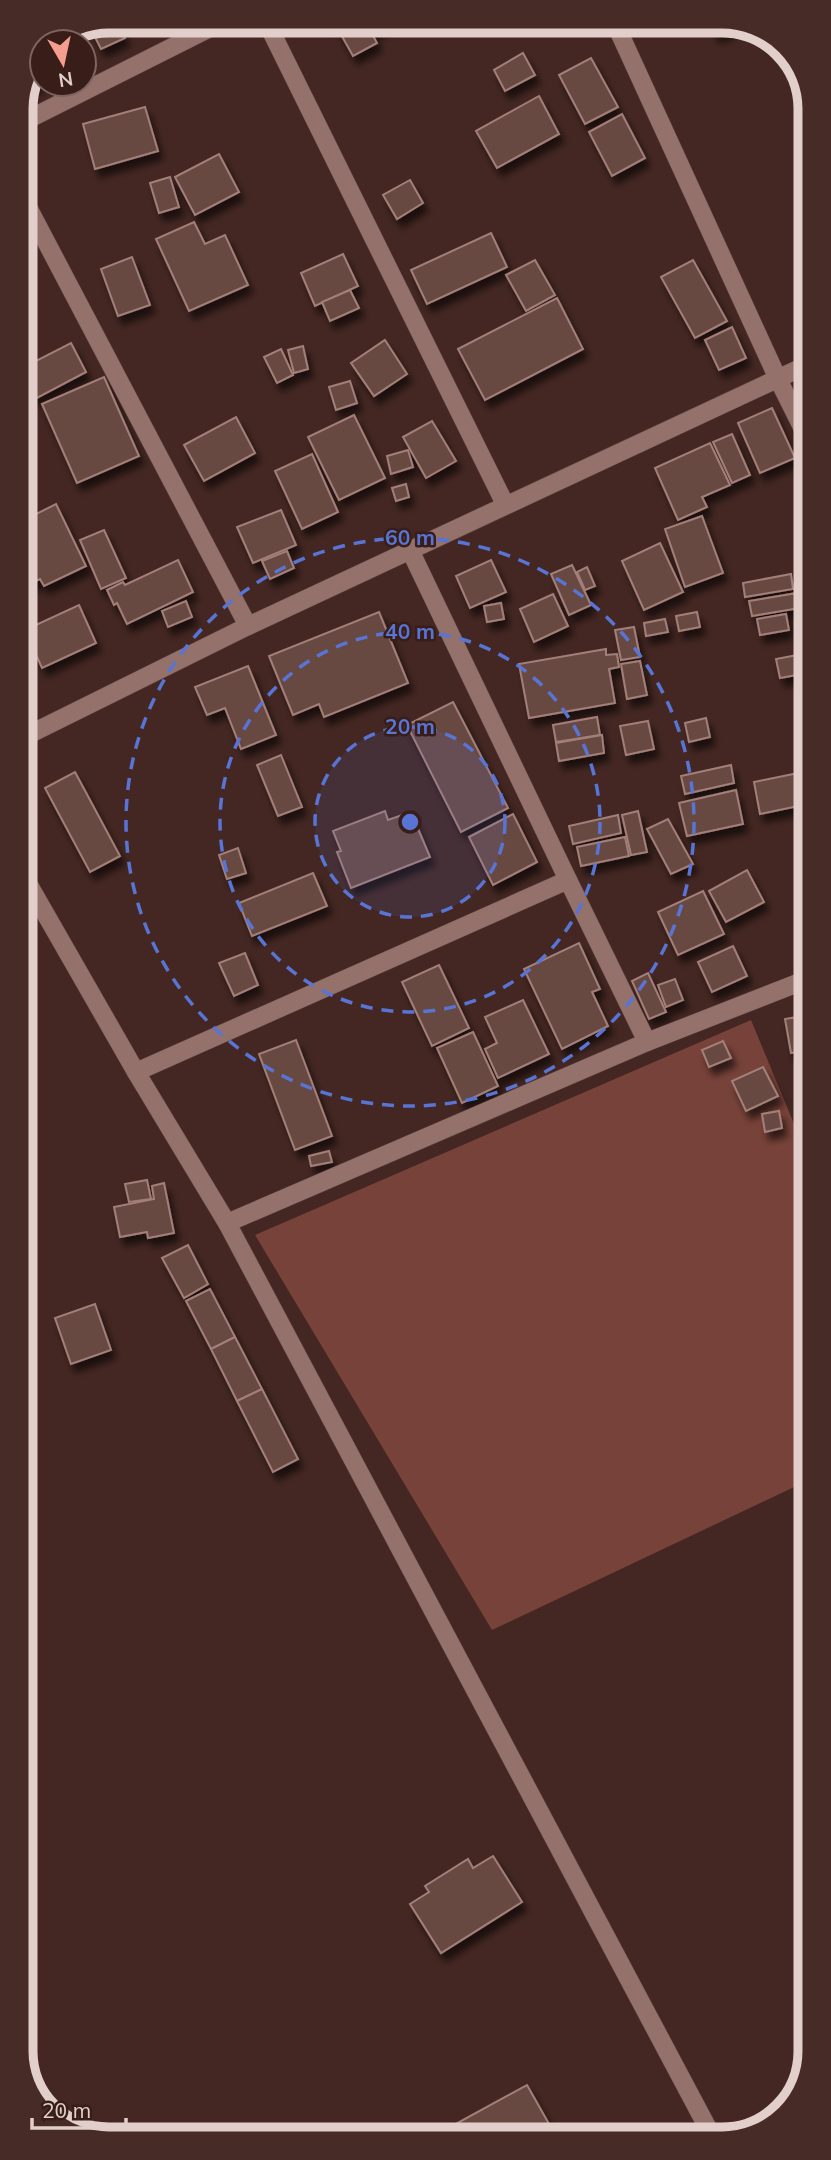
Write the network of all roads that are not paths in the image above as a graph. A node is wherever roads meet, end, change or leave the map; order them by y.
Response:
1 (201, 33) edge
2 (272, 33) edge
3 (619, 33) edge
4 (33, 117) edge
5 (33, 217) edge
6 (798, 369) edge
7 (778, 379) junction
8 (798, 419) edge
9 (505, 504) junction
10 (410, 550) junction
11 (248, 626) junction
12 (33, 733) edge
13 (568, 880) junction
14 (33, 892) edge
15 (798, 982) edge
16 (647, 1042) junction
17 (136, 1072) junction
18 (227, 1223) junction
19 (707, 2127) edge

1 - 4 street
2 - 9 street
3 - 7 street
5 - 11 street
6 - 7 street
7 - 8 street
7 - 9 street
9 - 10 street
10 - 11 street
10 - 13 street
11 - 12 street
13 - 16 street
13 - 17 street
14 - 17 street
15 - 16 street
16 - 18 street
17 - 18 street
18 - 19 street

